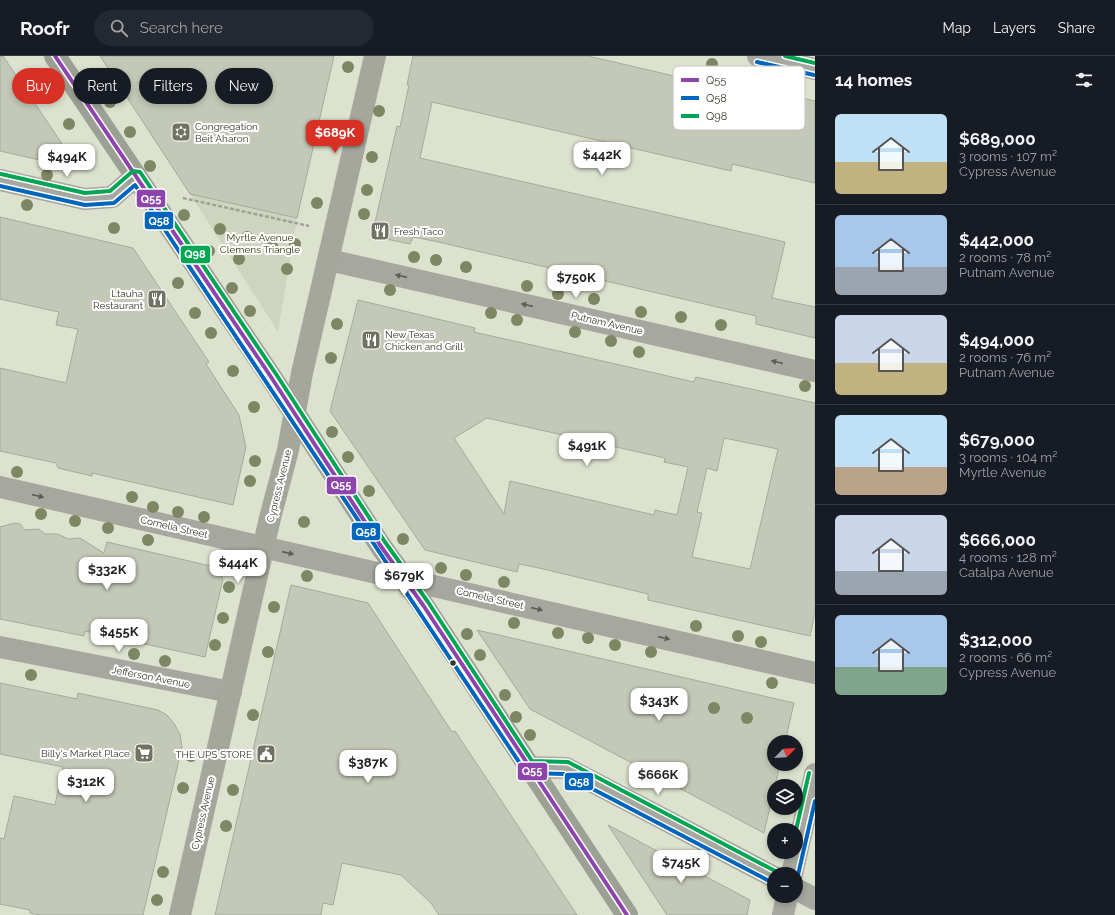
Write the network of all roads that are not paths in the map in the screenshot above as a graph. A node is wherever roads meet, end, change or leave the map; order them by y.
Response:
1 (55, 56) edge
2 (375, 56) edge
3 (758, 56) edge
4 (802, 66) edge
5 (805, 67) edge
6 (815, 69) edge
7 (136, 176) junction
8 (0, 180) edge
9 (329, 260) junction
10 (815, 371) edge
11 (294, 415) junction
12 (0, 487) edge
13 (264, 547) junction
14 (404, 580) junction
15 (0, 647) edge
16 (815, 673) edge
17 (231, 692) junction
18 (529, 768) junction
19 (815, 774) edge
20 (794, 867) edge
21 (767, 873) edge
22 (803, 893) edge
23 (815, 899) edge
24 (786, 903) edge
25 (180, 915) edge
26 (627, 915) edge
27 (783, 915) edge

1 - 7 main road
2 - 9 main road, Cypress Avenue
3 - 4 street
5 - 6 street
7 - 8 street
7 - 11 main road
10 -> 9 street, Putnam Avenue
9 - 11 main road, Cypress Avenue
11 - 13 main road, Cypress Avenue
11 - 14 main road
12 -> 13 street, Cornelia Street
13 -> 14 street, Cornelia Street
13 - 17 main road, Cypress Avenue
14 -> 16 street, Cornelia Street
14 - 18 main road
15 - 17 street, Jefferson Avenue
17 - 25 main road, Cypress Avenue
18 - 21 street
18 - 26 main road
19 - 20 street
22 - 23 street
24 - 27 street

